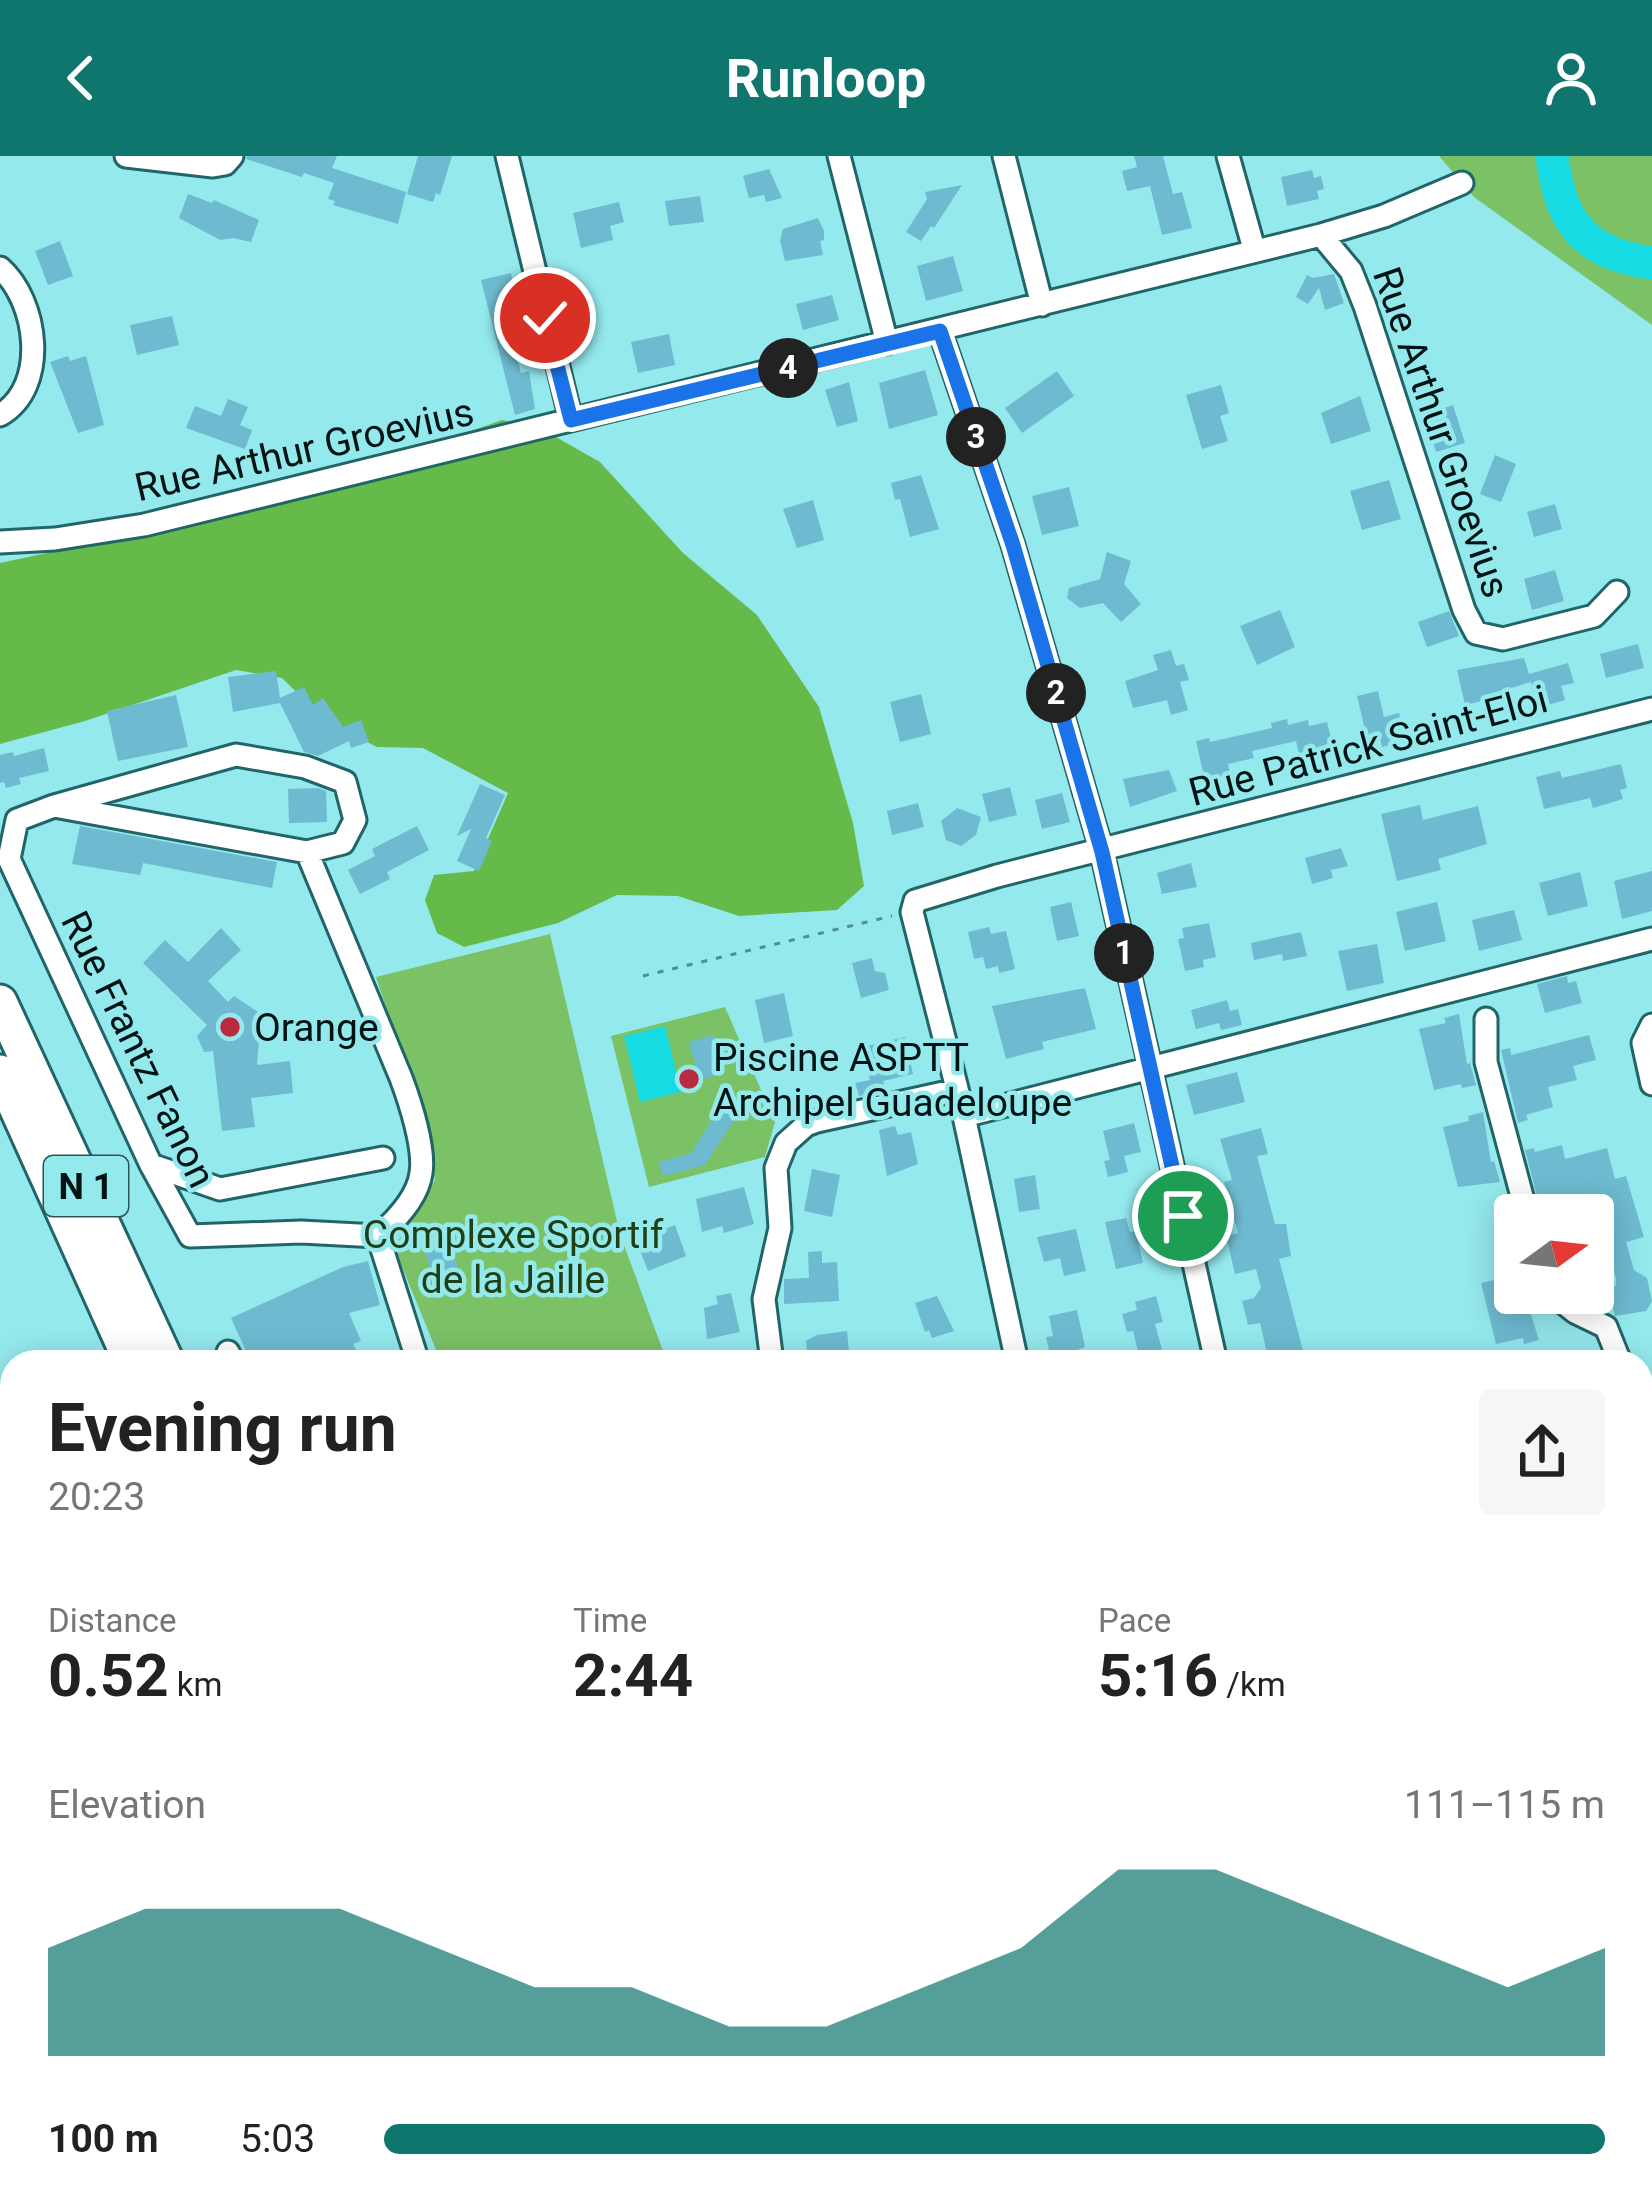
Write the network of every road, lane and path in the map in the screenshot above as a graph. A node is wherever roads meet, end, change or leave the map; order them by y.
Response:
1 (126, 156) edge
2 (232, 156) edge
3 (507, 156) edge
4 (839, 156) edge
5 (1004, 156) edge
6 (1228, 156) edge
7 (1462, 182) dead end
8 (1321, 235) junction
9 (1254, 248) junction
10 (0, 268) edge
11 (1042, 304) junction
12 (940, 331) junction
13 (887, 344) junction
14 (0, 415) edge
15 (571, 420) junction
16 (0, 542) edge
17 (1617, 592) dead end
18 (1652, 709) edge
19 (54, 806) junction
20 (307, 852) junction
21 (1102, 852) junction
22 (911, 912) junction
23 (1652, 939) edge
24 (643, 976) dead end
25 (0, 1002) edge
26 (1486, 1019) dead end
27 (1652, 1025) edge
28 (1150, 1070) junction
29 (0, 1072) edge
30 (1652, 1084) edge
31 (957, 1090) junction
32 (964, 1117) junction
33 (383, 1158) dead end
34 (151, 1165) junction
35 (1521, 1194) edge
36 (378, 1236) junction
37 (1579, 1314) edge
38 (126, 1350) edge
39 (161, 1350) edge
40 (414, 1350) edge
41 (770, 1350) edge
42 (1014, 1350) edge
43 (1213, 1350) edge
44 (1615, 1350) edge

1 - 2 street
3 - 15 street
4 - 13 street
5 - 11 street
6 - 9 street
7 - 8 street, Rue Arthur Groevius
8 - 9 street, Rue Arthur Groevius
8 - 17 street, Rue Arthur Groevius
9 - 11 street, Rue Arthur Groevius
10 - 14 street
11 - 12 street, Rue Arthur Groevius
12 - 13 street, Rue Arthur Groevius
12 - 21 street
13 - 15 street, Rue Arthur Groevius
15 - 16 street, Rue Arthur Groevius
18 - 21 street, Rue Patrick Saint-Eloi
19 - 20 street
19 - 20 street, Rue Frantz Fanon
19 - 34 street, Rue Frantz Fanon
20 - 36 street
21 - 22 street, Rue Patrick Saint-Eloi
21 - 28 street
22 - 24 path
22 - 31 street
23 - 28 street
25 - 39 highway, N 1
26 - 35 street
27 - 30 street
28 - 32 street
28 - 43 street
29 - 38 highway, N 1
31 - 32 street
31 - 41 street
32 - 42 street
33 - 34 street
34 - 36 street, Rue Frantz Fanon
36 - 40 street
37 - 44 street

